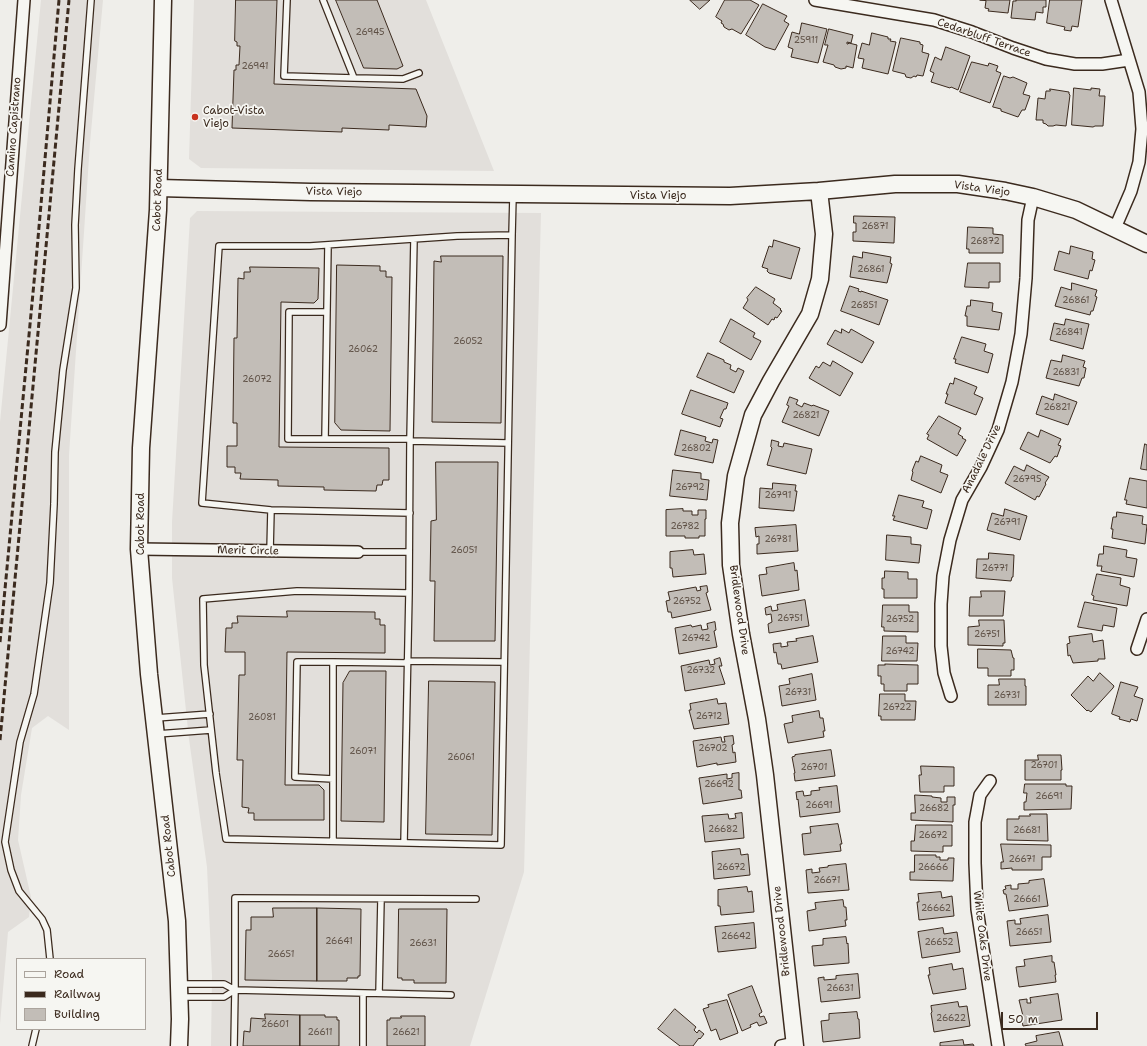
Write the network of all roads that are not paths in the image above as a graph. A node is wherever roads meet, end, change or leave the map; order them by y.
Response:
1 (24, 0) edge
2 (91, 0) edge
3 (163, 0) edge
4 (287, 0) edge
5 (323, 0) edge
6 (814, 0) edge
7 (1111, 0) edge
8 (1129, 60) junction
9 (419, 73) dead end
10 (354, 78) junction
11 (159, 188) junction
12 (819, 191) junction
13 (513, 194) junction
14 (1033, 197) junction
15 (1115, 228) junction
16 (512, 235) junction
17 (414, 239) junction
18 (1147, 244) edge
19 (328, 245) junction
20 (327, 312) junction
21 (0, 325) edge
22 (325, 439) junction
23 (410, 440) junction
24 (508, 443) junction
25 (271, 510) junction
26 (410, 513) junction
27 (139, 549) junction
28 (270, 551) junction
29 (358, 552) joint
30 (409, 552) junction
31 (409, 593) junction
32 (1147, 619) edge
33 (1137, 649) dead end
34 (333, 662) junction
35 (407, 662) junction
36 (504, 662) junction
37 (951, 696) dead end
38 (210, 714) junction
39 (156, 726) junction
40 (211, 730) junction
41 (333, 779) junction
42 (990, 781) dead end
43 (333, 842) junction
44 (404, 843) junction
45 (381, 899) junction
46 (476, 900) dead end
47 (50, 958) edge
48 (236, 990) junction
49 (179, 991) junction
50 (363, 993) junction
51 (379, 993) junction
52 (451, 995) dead end
53 (36, 1030) edge
54 (790, 1045) edge
55 (32, 1046) edge
56 (179, 1046) edge
57 (234, 1046) edge
58 (363, 1046) edge
59 (998, 1046) edge

1 - 21 street, Camino Capistrano
2 - 47 lane
3 - 11 street, Cabot Road
4 - 10 lane
5 - 10 lane
6 - 8 street, Cedarbluff Terrace
7 - 8 street
8 - 15 street
9 - 10 lane
11 - 13 street, Vista Viejo
11 - 27 street, Cabot Road
12 - 13 street, Vista Viejo
12 - 14 street, Vista Viejo
12 - 54 street, Bridlewood Drive
13 - 16 lane
14 - 15 street, Vista Viejo
14 - 37 street, Anadale Drive
15 - 18 street, Vista Viejo
16 - 17 lane
16 - 24 lane
17 - 19 lane
17 - 23 lane
19 - 20 lane
19 - 25 lane
20 - 22 lane
20 - 22 lane
22 - 23 lane
23 - 24 lane
23 - 26 lane
24 - 36 lane
25 - 26 lane
25 - 28 lane
26 - 30 lane
27 - 28 street, Merit Circle
27 - 39 street, Cabot Road
28 - 29 street, Merit Circle
29 - 30 lane
30 - 31 lane
31 - 35 lane
31 - 38 lane
32 - 33 street
34 - 35 lane
34 - 41 lane
34 - 41 lane
35 - 36 lane
35 - 44 lane
36 - 44 lane
38 - 39 lane
38 - 40 lane
39 - 40 lane
39 - 49 street, Cabot Road
40 - 43 lane
41 - 43 lane
42 - 59 street, White Oaks Drive
43 - 44 lane
45 - 46 lane
45 - 48 lane
45 - 51 lane
48 - 49 lane
48 - 49 lane
48 - 50 lane
48 - 57 lane
49 - 56 street, Cabot Road
50 - 51 lane
50 - 58 lane
51 - 52 lane
53 - 55 lane

